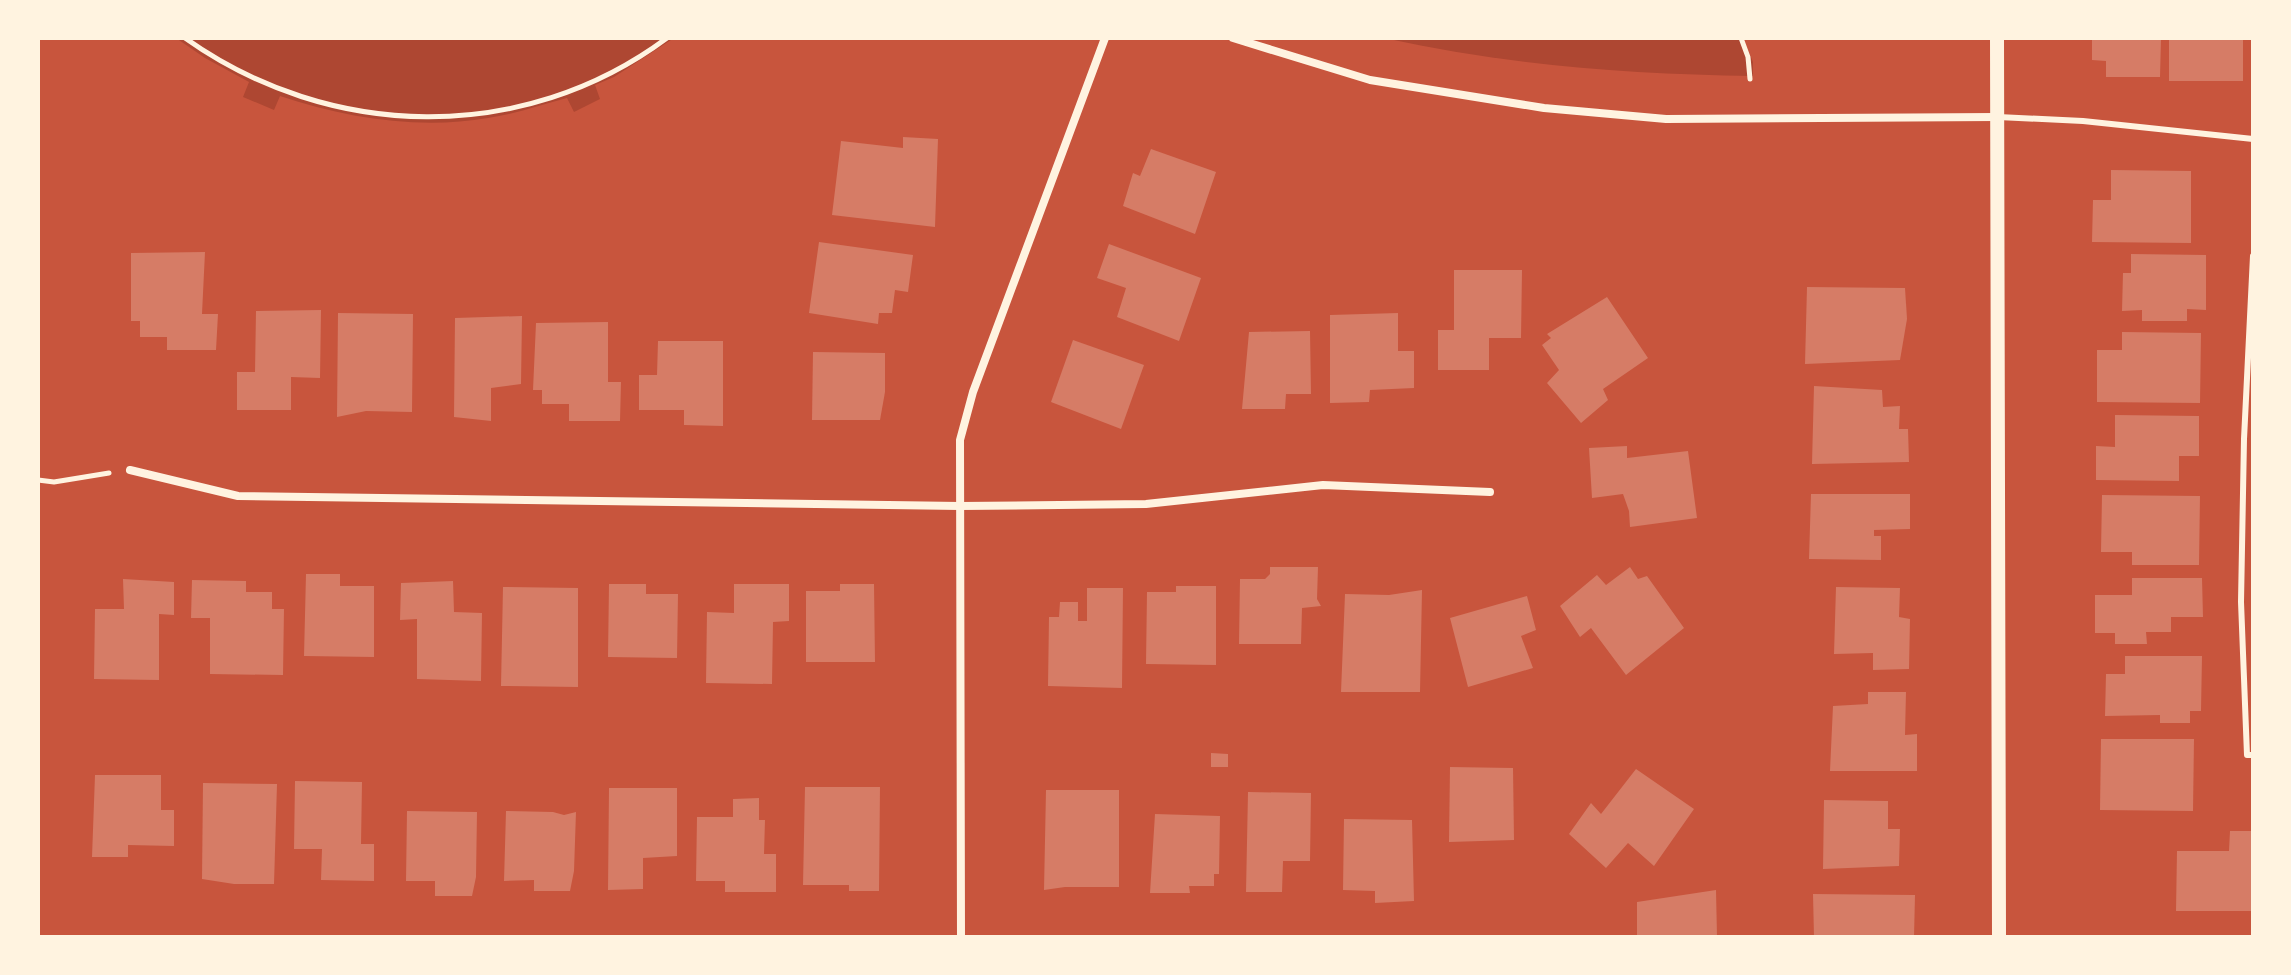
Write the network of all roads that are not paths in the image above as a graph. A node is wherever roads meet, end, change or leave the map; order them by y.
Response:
1 (1105, 38) edge
2 (1233, 38) edge
3 (1997, 38) edge
4 (1997, 117) junction
5 (2253, 139) edge
6 (2253, 256) edge
7 (2244, 439) junction
8 (2253, 439) edge
9 (130, 470) road end
10 (1490, 492) dead end
11 (960, 506) junction
12 (2250, 755) edge
13 (961, 937) edge
14 (1999, 937) edge

1 - 11 street
2 - 4 street
3 - 4 street
4 - 5 lane
4 - 14 street
6 - 7 lane
7 - 8 lane
7 - 12 lane
9 - 11 street
10 - 11 street
11 - 13 street

